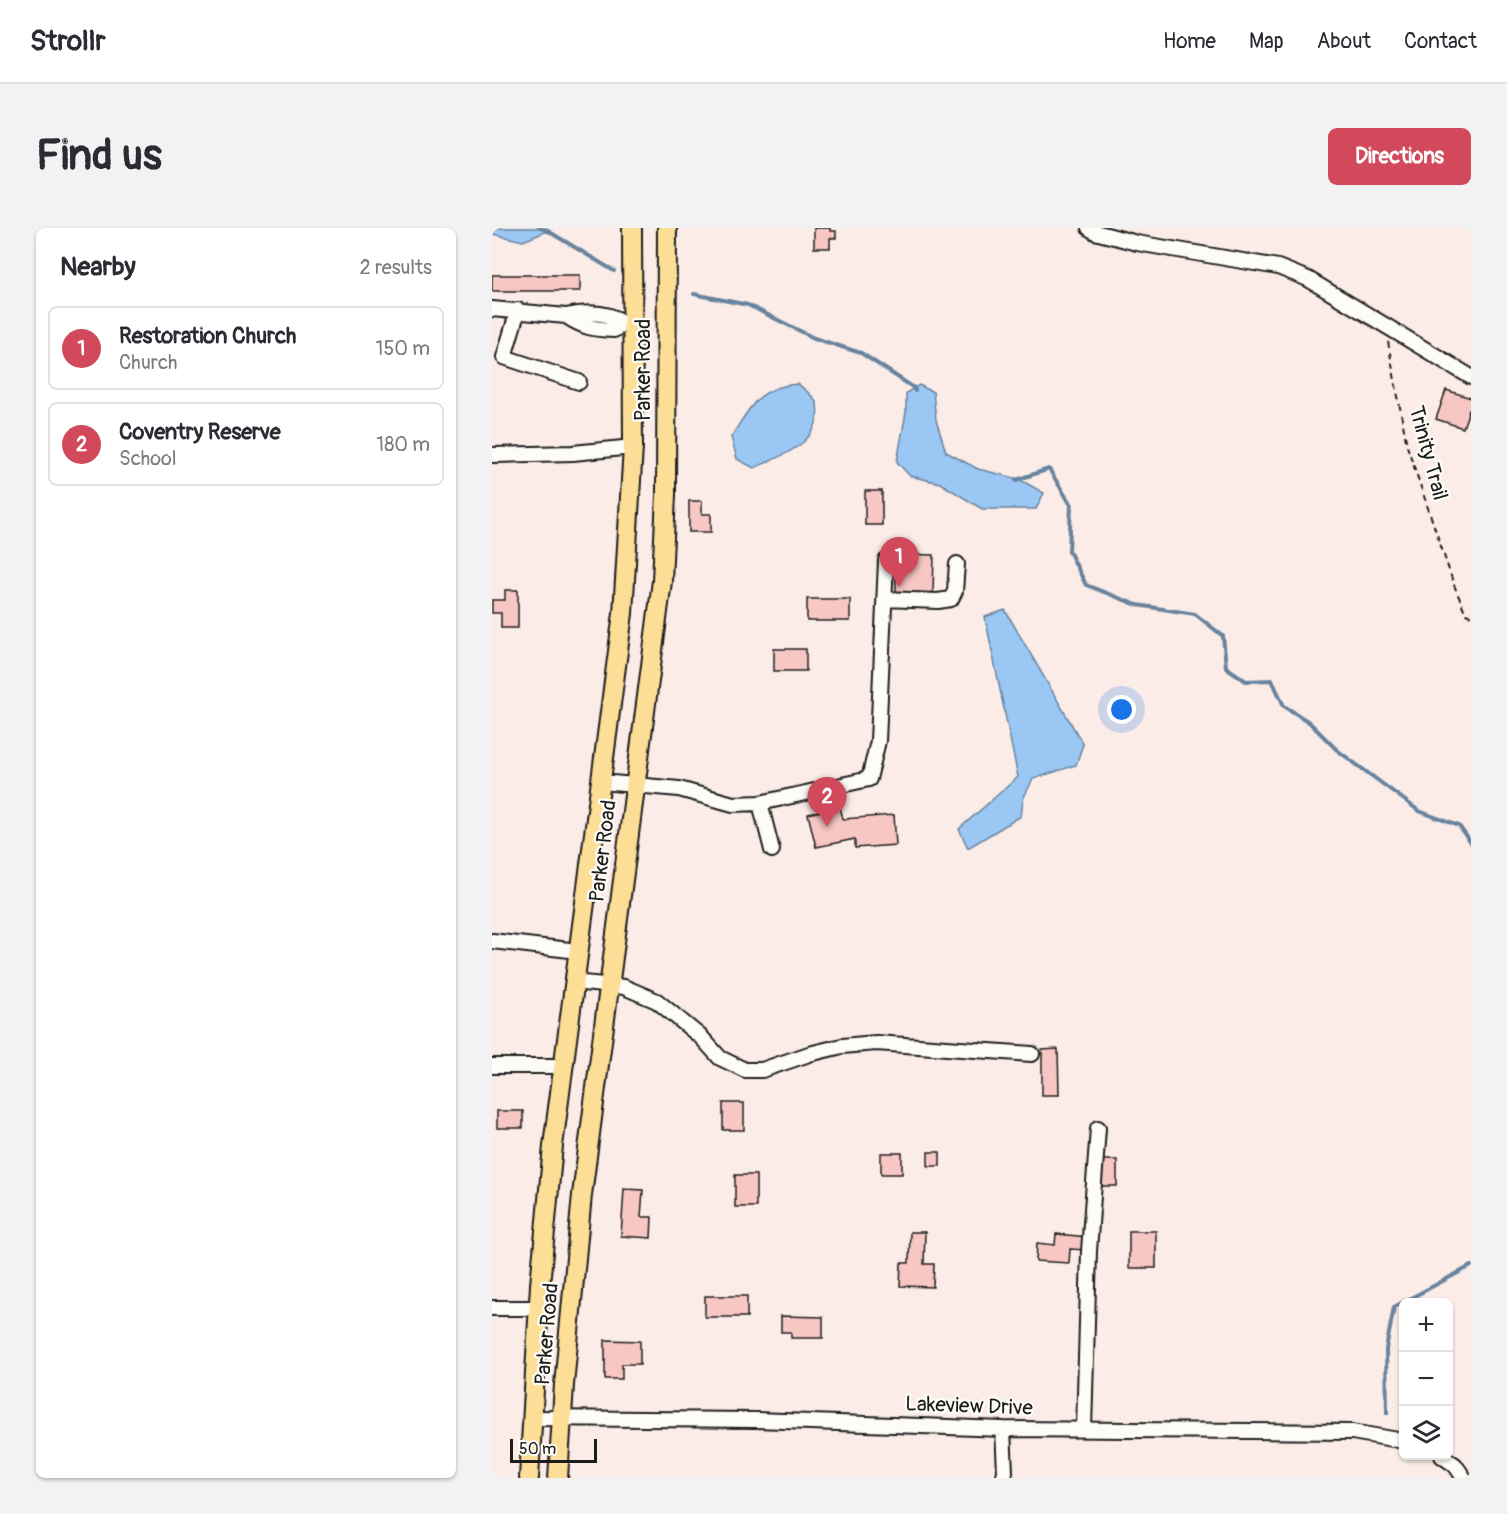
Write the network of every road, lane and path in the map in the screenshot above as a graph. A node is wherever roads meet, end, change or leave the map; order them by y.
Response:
1 (632, 228) edge
2 (667, 228) edge
3 (1089, 228) edge
4 (492, 309) edge
5 (518, 310) junction
6 (628, 323) junction
7 (1385, 325) junction
8 (1471, 377) edge
9 (579, 382) dead end
10 (633, 447) junction
11 (492, 455) edge
12 (886, 561) dead end
13 (957, 564) dead end
14 (884, 599) junction
15 (1471, 615) edge
16 (601, 782) junction
17 (634, 786) junction
18 (760, 803) junction
19 (772, 850) dead end
20 (492, 941) edge
21 (578, 951) junction
22 (573, 982) junction
23 (609, 985) junction
24 (1032, 1054) dead end
25 (492, 1065) edge
26 (563, 1066) junction
27 (1098, 1128) dead end
28 (492, 1308) edge
29 (539, 1308) junction
30 (532, 1418) junction
31 (562, 1418) junction
32 (1003, 1429) junction
33 (1084, 1429) junction
34 (1399, 1440) edge
35 (1448, 1460) edge
36 (1466, 1474) edge
37 (528, 1478) edge
38 (558, 1478) edge
39 (1003, 1478) edge

1 - 6 main road, Parker Road
2 - 17 main road, Parker Road
3 - 7 street
4 - 5 street
5 - 6 street
5 - 9 street
6 - 10 main road, Parker Road
7 - 8 street
7 - 15 path, Trinity Trail
10 - 11 street
10 - 16 main road, Parker Road
12 - 14 street
13 - 14 street
14 - 18 street
16 - 17 street
16 - 21 main road, Parker Road
17 - 18 street
17 - 23 main road, Parker Road
18 - 19 street
20 - 21 street
21 - 22 main road, Parker Road
22 - 23 street
22 - 26 main road, Parker Road
23 - 24 street
23 - 31 main road, Parker Road
25 - 26 street
26 - 29 main road, Parker Road
27 - 33 street
28 - 29 street
29 - 30 main road, Parker Road
30 - 31 street, Lakeview Drive
30 - 37 main road, Parker Road
31 - 32 street, Lakeview Drive
31 - 38 main road, Parker Road
32 - 33 street, Lakeview Drive
32 - 39 street
33 - 34 street, Lakeview Drive
35 - 36 street

